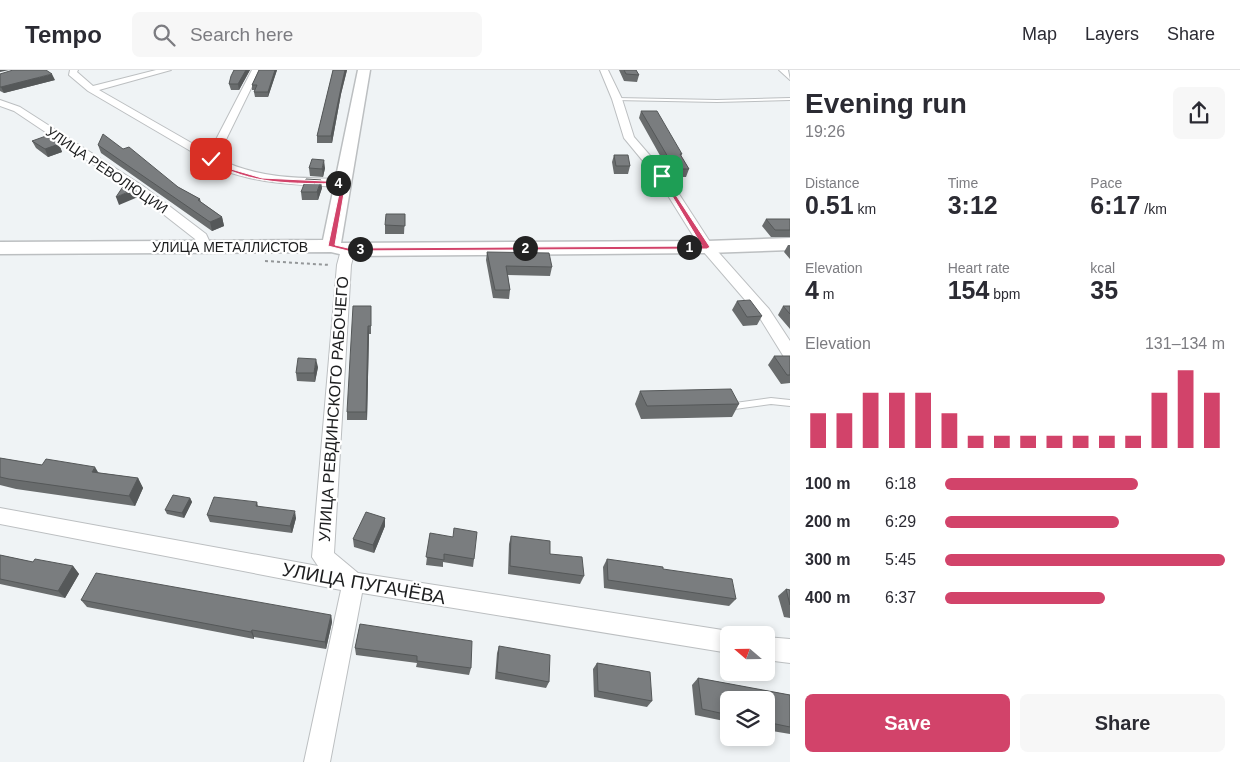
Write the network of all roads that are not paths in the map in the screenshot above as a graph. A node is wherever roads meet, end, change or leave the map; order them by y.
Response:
1 (73, 70) edge
2 (167, 70) edge
3 (256, 70) edge
4 (364, 70) edge
5 (604, 70) edge
6 (783, 70) edge
7 (790, 77) edge
8 (91, 89) junction
9 (617, 99) junction
10 (790, 99) edge
11 (0, 104) edge
12 (211, 159) junction
13 (344, 183) junction
14 (790, 244) edge
15 (205, 247) junction
16 (707, 247) junction
17 (0, 248) edge
18 (340, 248) junction
19 (790, 353) edge
20 (790, 403) edge
21 (735, 406) edge
22 (0, 516) edge
23 (353, 582) junction
24 (720, 641) edge
25 (775, 649) edge
26 (790, 651) edge
27 (317, 762) edge

1 - 8 street
2 - 8 street
3 - 12 street
4 - 13 street, УЛИЦА РЕВДИНСКОГО РАБОЧЕГО
5 - 9 street
6 - 7 street
8 - 12 street
9 - 10 lane
9 - 16 street
11 - 15 street, УЛИЦА РЕВОЛЮЦИИ
12 - 13 street
13 - 18 street, УЛИЦА РЕВДИНСКОГО РАБОЧЕГО
14 - 16 street, УЛИЦА МЕТАЛЛИСТОВ
15 - 17 street, УЛИЦА МЕТАЛЛИСТОВ
15 - 18 street, УЛИЦА МЕТАЛЛИСТОВ
16 - 18 street, УЛИЦА МЕТАЛЛИСТОВ
16 - 19 street
18 - 23 street, УЛИЦА РЕВДИНСКОГО РАБОЧЕГО
20 - 21 lane
22 - 23 street, УЛИЦА ПУГАЧЁВА
23 - 24 street, УЛИЦА ПУГАЧЁВА
23 - 27 street
25 - 26 street

